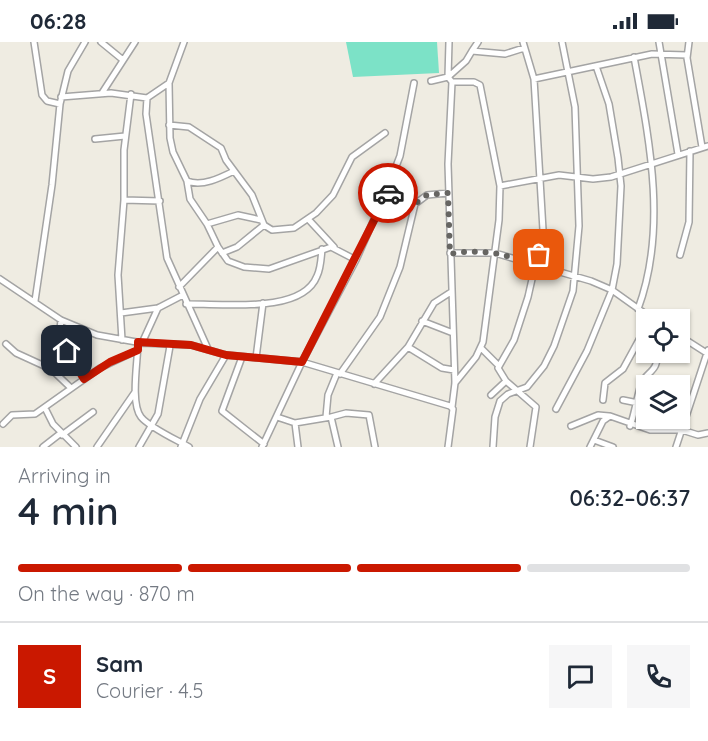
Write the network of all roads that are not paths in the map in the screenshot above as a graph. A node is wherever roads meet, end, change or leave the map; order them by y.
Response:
1 (34, 42) edge
2 (85, 42) edge
3 (101, 42) edge
4 (135, 42) edge
5 (184, 42) edge
6 (448, 42) edge
7 (478, 42) edge
8 (562, 42) edge
9 (659, 42) edge
10 (689, 42) edge
11 (524, 45) edge
12 (472, 51) junction
13 (660, 53) junction
14 (687, 55) junction
15 (634, 57) junction
16 (123, 60) junction
17 (596, 66) junction
18 (568, 72) junction
19 (448, 77) junction
20 (534, 79) junction
21 (431, 81) dead end
22 (452, 82) junction
23 (169, 83) junction
24 (414, 83) dead end
25 (102, 93) junction
26 (131, 94) junction
27 (147, 98) junction
28 (61, 101) junction
29 (169, 124) junction
30 (385, 133) dead end
31 (125, 136) junction
32 (95, 139) dead end
33 (705, 146) edge
34 (690, 151) junction
35 (678, 154) junction
36 (651, 162) junction
37 (234, 171) junction
38 (620, 174) junction
39 (578, 177) junction
40 (542, 178) junction
41 (187, 181) junction
42 (500, 186) junction
43 (386, 192) junction
44 (448, 193) junction
45 (124, 200) junction
46 (159, 201) junction
47 (415, 204) junction
48 (309, 220) junction
49 (262, 222) junction
50 (207, 224) junction
51 (218, 247) junction
52 (334, 247) junction
53 (322, 249) junction
54 (222, 253) junction
55 (495, 253) junction
56 (450, 254) junction
57 (680, 255) dead end
58 (356, 260) junction
59 (536, 266) junction
60 (574, 276) junction
61 (0, 279) edge
62 (179, 287) junction
63 (612, 290) junction
64 (451, 292) junction
65 (183, 295) junction
66 (35, 301) junction
67 (263, 303) junction
68 (186, 304) junction
69 (158, 308) junction
70 (638, 309) joint
71 (121, 313) junction
72 (61, 320) junction
73 (422, 321) junction
74 (453, 333) junction
75 (122, 340) junction
76 (690, 342) edge
77 (140, 343) junction
78 (6, 344) dead end
79 (636, 345) edge
80 (170, 346) junction
81 (408, 347) junction
82 (481, 348) junction
83 (138, 350) junction
84 (208, 350) junction
85 (708, 352) edge
86 (226, 355) junction
87 (242, 357) junction
88 (256, 358) junction
89 (302, 362) junction
90 (498, 365) junction
91 (454, 370) junction
92 (339, 374) junction
93 (84, 379) junction
94 (506, 381) junction
95 (455, 383) junction
96 (374, 384) junction
97 (71, 388) junction
98 (136, 391) junction
99 (516, 392) junction
100 (491, 395) dead end
101 (603, 400) dead end
102 (623, 400) dead end
103 (636, 403) edge
104 (452, 407) junction
105 (45, 408) junction
106 (556, 409) dead end
107 (636, 409) edge
108 (93, 412) dead end
109 (610, 416) junction
110 (277, 417) junction
111 (329, 417) junction
112 (295, 423) junction
113 (3, 424) dead end
114 (153, 425) junction
115 (572, 426) dead end
116 (630, 426) junction
117 (682, 430) junction
118 (708, 433) edge
119 (62, 434) junction
120 (594, 440) junction
121 (182, 445) edge
122 (263, 445) edge
123 (43, 447) edge
124 (76, 447) edge
125 (96, 447) edge
126 (139, 447) edge
127 (189, 447) edge
128 (298, 447) edge
129 (338, 447) edge
130 (375, 447) edge
131 (448, 447) edge
132 (493, 447) edge
133 (530, 447) edge
134 (590, 447) edge
135 (613, 447) edge
136 (676, 447) edge

1 - 28 street
2 - 28 street
3 - 16 street
4 - 16 street
5 - 23 street
6 - 19 street
7 - 12 street
8 - 18 street
9 - 13 street
10 - 14 street
11 - 12 street
11 - 20 street
12 - 19 street
13 - 14 street
13 - 15 street
13 - 35 street
14 - 33 street
15 - 17 street
15 - 36 street
16 - 25 street
17 - 18 street
17 - 38 street
18 - 20 street
18 - 39 street
19 - 21 street
19 - 22 street
20 - 40 street
22 - 42 street
22 - 44 street
23 - 27 street
23 - 29 street
24 - 43 street
25 - 26 street
25 - 28 street
26 - 27 street
26 - 31 street
27 - 46 street
28 - 66 street
29 - 37 street
29 - 41 street
30 - 48 street
31 - 32 street
31 - 45 street
33 - 34 street
34 - 35 street
34 - 57 street
35 - 36 street
36 - 38 street
36 - 70 street
37 - 41 street
37 - 49 street
38 - 39 street
38 - 63 street
39 - 40 street
39 - 60 street
40 - 42 street
40 - 59 street
41 - 50 street
42 - 55 street
43 - 47 street
43 - 58 street
44 - 47 street
44 - 56 street
45 - 46 street
45 - 71 street
46 - 62 street
47 - 92 street
48 - 49 street
48 - 52 street
49 - 50 street
49 - 54 street
50 - 51 street
51 - 54 street
51 - 62 street
52 - 53 street
52 - 58 street
53 - 54 street
53 - 67 street
55 - 56 street
55 - 59 street
55 - 82 street
56 - 64 street
58 - 89 street
59 - 60 street
59 - 90 street
60 - 63 street
60 - 99 street
61 - 66 street
62 - 65 street
63 - 70 street
63 - 106 street
64 - 73 street
64 - 74 street
65 - 68 street
65 - 69 street
66 - 72 street
67 - 68 street
67 - 88 street
68 - 84 street
69 - 71 street
69 - 77 street
71 - 75 street
72 - 75 street
72 - 93 street
73 - 74 street
73 - 81 street
74 - 91 street
75 - 77 street
76 - 85 street
77 - 80 street
77 - 83 street
78 - 97 street
79 - 101 street
80 - 84 street
80 - 114 street
81 - 91 street
81 - 96 street
82 - 90 street
82 - 95 street
83 - 93 street
83 - 98 street
84 - 86 street
85 - 117 street
86 - 87 street
86 - 121 street
87 - 88 street
87 - 122 street
88 - 89 street
89 - 92 street
89 - 110 street
90 - 94 street
91 - 95 street
92 - 96 street
92 - 111 street
93 - 97 street
94 - 99 street
94 - 100 street
95 - 104 street
96 - 104 street
97 - 105 street
98 - 114 street
98 - 125 street
99 - 132 street
99 - 133 street
102 - 103 street
104 - 131 street
105 - 113 street
105 - 119 street
107 - 116 street
108 - 119 street
109 - 115 street
109 - 116 street
109 - 120 street
110 - 112 street
110 - 122 street
111 - 112 street
111 - 129 street
111 - 130 street
112 - 128 street
114 - 121 street
114 - 126 street
116 - 117 street
117 - 118 street
117 - 136 street
119 - 123 street
119 - 124 street
120 - 134 street
120 - 135 street
121 - 127 street

